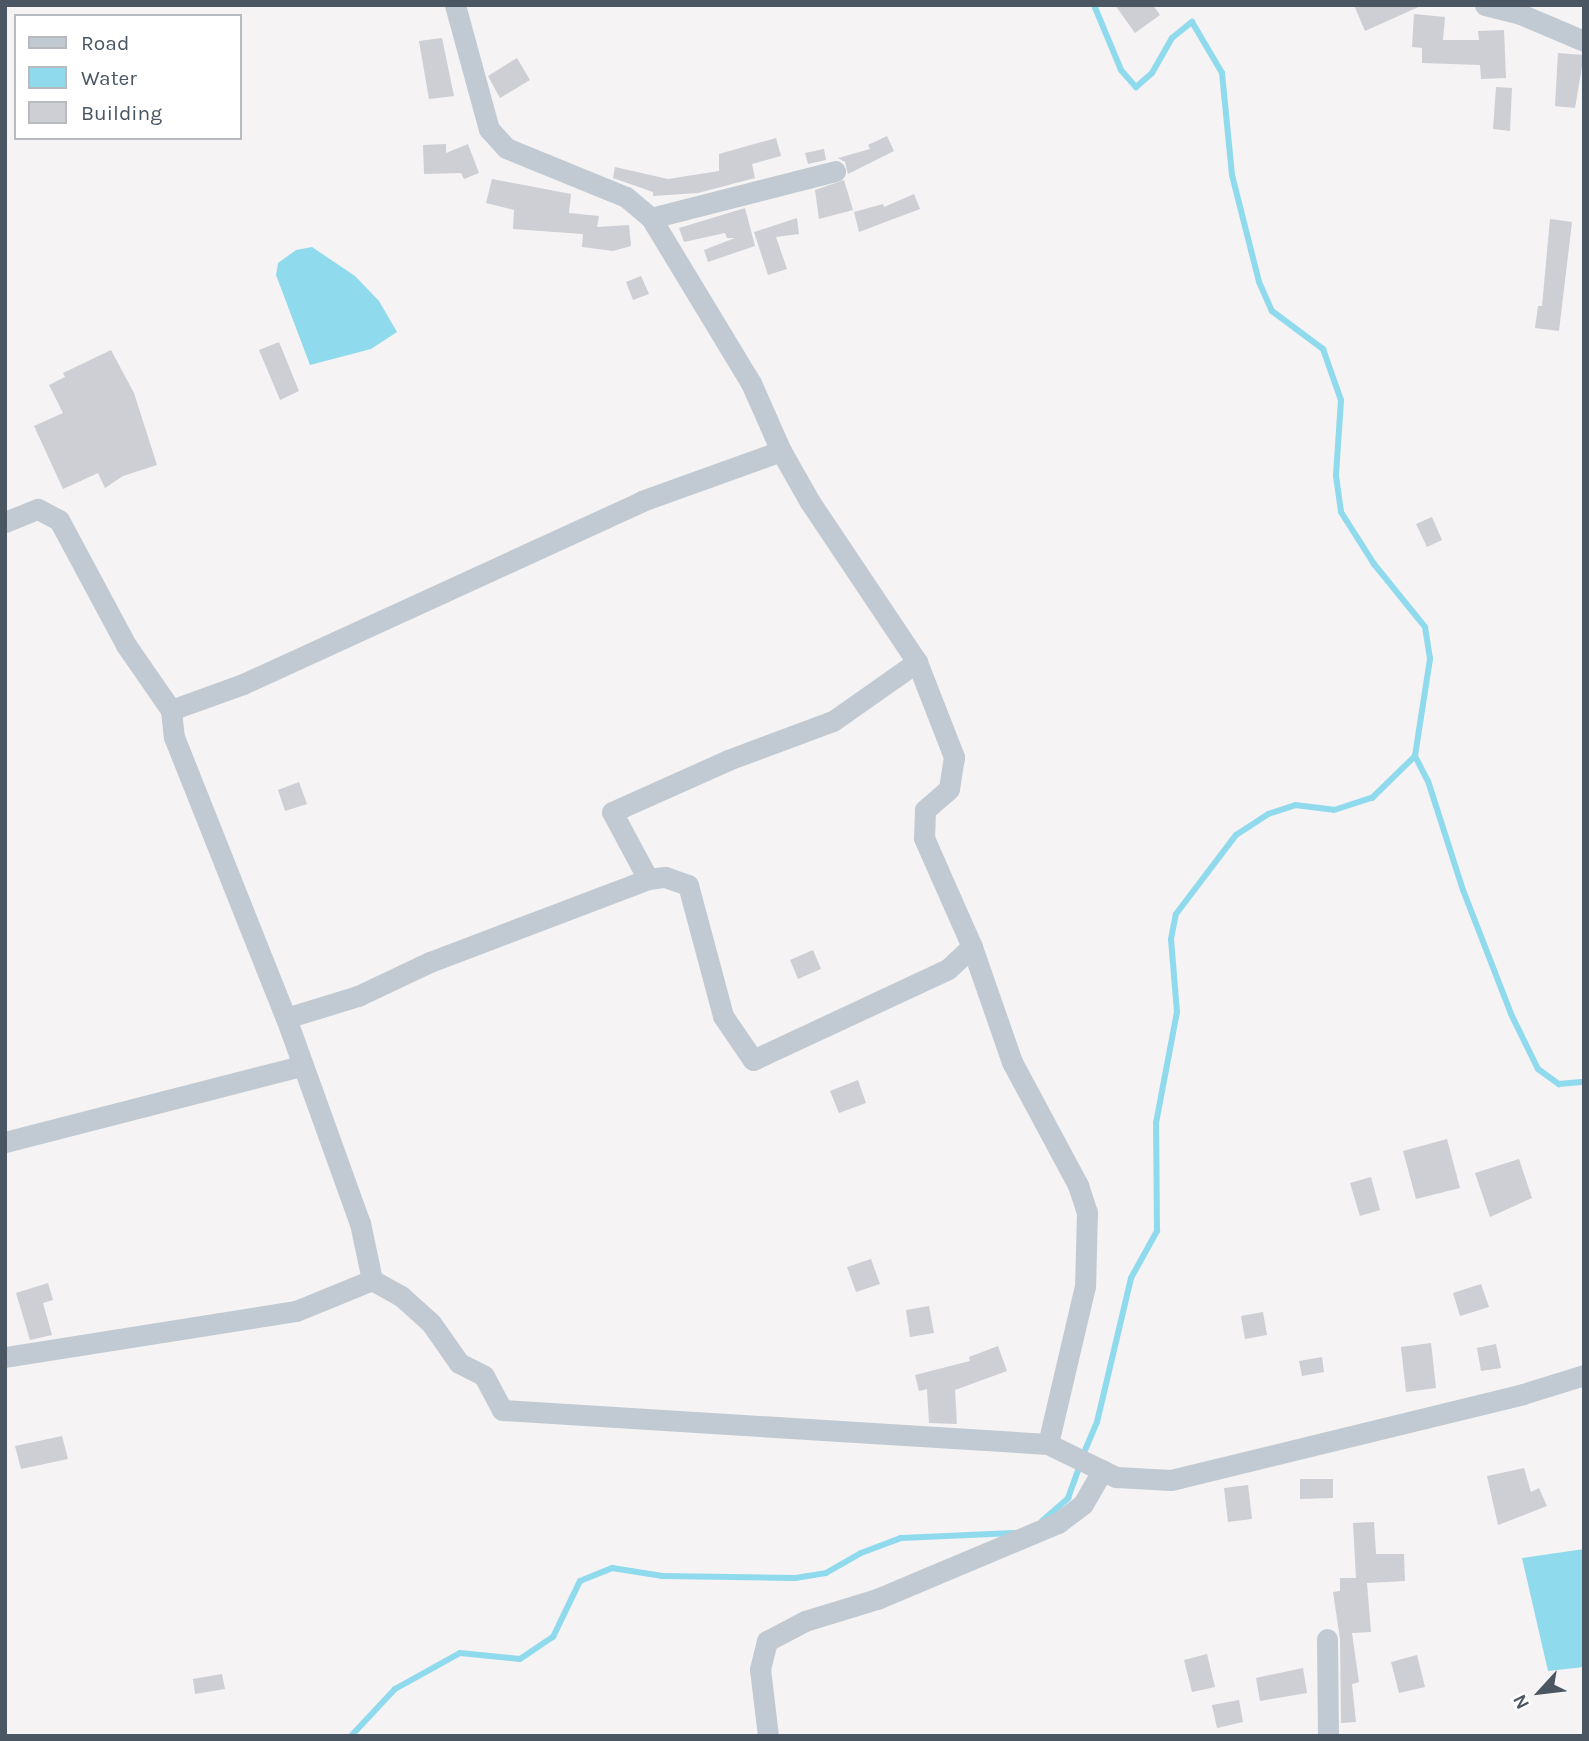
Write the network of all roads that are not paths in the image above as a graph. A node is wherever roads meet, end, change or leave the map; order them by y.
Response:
1 (455, 5) edge
2 (1485, 5) edge
3 (1584, 41) edge
4 (835, 171) dead end
5 (651, 218) junction
6 (781, 451) junction
7 (5, 522) edge
8 (916, 662) junction
9 (171, 710) junction
10 (648, 879) junction
11 (972, 947) junction
12 (286, 1018) junction
13 (302, 1066) junction
14 (5, 1142) edge
15 (372, 1280) junction
16 (5, 1357) edge
17 (1584, 1375) edge
18 (1055, 1447) junction
19 (1098, 1468) junction
20 (1327, 1639) dead end
21 (768, 1736) edge
22 (1328, 1736) edge

1 - 5 street
2 - 3 street
4 - 5 street
5 - 6 street
6 - 8 street
6 - 9 street
7 - 9 street
8 - 10 street
8 - 11 street
9 - 12 street
10 - 11 street
10 - 12 street
11 - 18 street
12 - 13 street
13 - 14 street
13 - 15 street
15 - 16 street
15 - 18 street
17 - 19 street
18 - 19 street
19 - 21 street
20 - 22 street

